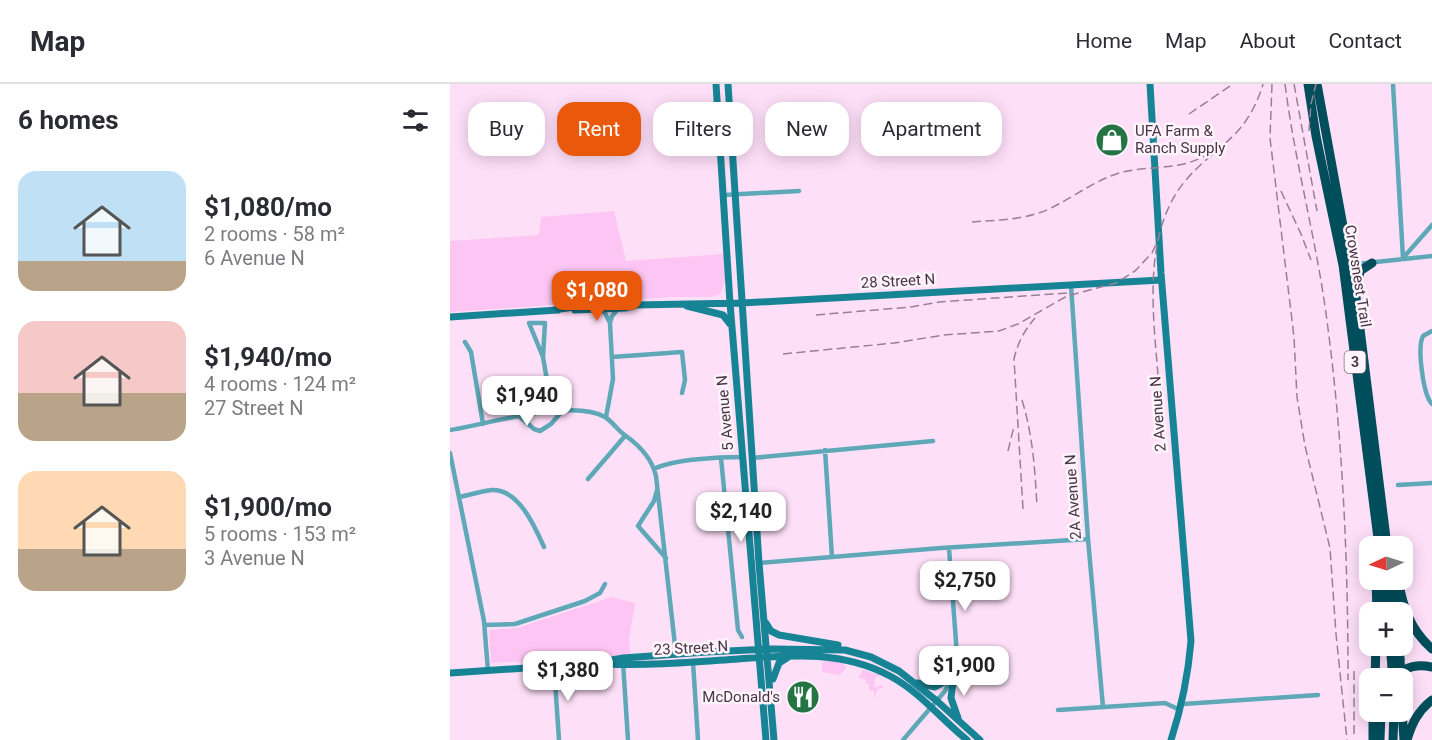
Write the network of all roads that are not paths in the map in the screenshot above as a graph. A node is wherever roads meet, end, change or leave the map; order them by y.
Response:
1 (716, 84) edge
2 (728, 84) edge
3 (1150, 84) edge
4 (1308, 84) edge
5 (1317, 84) edge
6 (1393, 84) edge
7 (800, 191) dead end
8 (724, 195) junction
9 (734, 195) junction
10 (1432, 225) edge
11 (1432, 256) edge
12 (1403, 258) junction
13 (1372, 263) junction
14 (1347, 265) junction
15 (1161, 280) junction
16 (1071, 285) junction
17 (1356, 297) junction
18 (670, 303) junction
19 (730, 303) junction
20 (742, 303) junction
21 (636, 305) junction
22 (619, 309) junction
23 (554, 310) junction
24 (599, 310) junction
25 (450, 317) edge
26 (610, 323) junction
27 (732, 331) junction
28 (1432, 331) edge
29 (465, 342) dead end
30 (543, 357) junction
31 (612, 357) junction
32 (682, 393) dead end
33 (1432, 404) edge
34 (564, 409) junction
35 (552, 410) junction
36 (520, 417) junction
37 (606, 417) junction
38 (483, 424) junction
39 (450, 430) edge
40 (626, 436) junction
41 (933, 441) dead end
42 (825, 450) junction
43 (450, 453) edge
44 (742, 456) junction
45 (721, 458) junction
46 (752, 458) junction
47 (1372, 459) junction
48 (654, 469) junction
49 (588, 479) dead end
50 (1432, 483) edge
51 (1398, 485) dead end
52 (658, 486) junction
53 (459, 497) junction
54 (1374, 536) edge
55 (1378, 536) edge
56 (1386, 536) edge
57 (1391, 536) edge
58 (1088, 539) junction
59 (544, 547) dead end
60 (949, 548) junction
61 (832, 558) junction
62 (667, 561) junction
63 (759, 563) junction
64 (605, 584) dead end
65 (1401, 590) edge
66 (765, 622) junction
67 (484, 625) junction
68 (742, 637) dead end
69 (1432, 649) edge
70 (854, 652) junction
71 (759, 653) junction
72 (768, 653) junction
73 (676, 654) junction
74 (792, 655) junction
75 (623, 662) junction
76 (693, 662) junction
77 (554, 666) junction
78 (1432, 667) edge
79 (1407, 668) edge
80 (488, 671) junction
81 (450, 673) edge
82 (954, 673) junction
83 (913, 682) junction
84 (771, 690) junction
85 (1318, 695) dead end
86 (1432, 700) edge
87 (937, 701) junction
88 (1103, 706) junction
89 (931, 707) junction
90 (1181, 707) junction
91 (1058, 710) dead end
92 (1373, 722) edge
93 (1381, 722) edge
94 (1394, 722) edge
95 (1403, 722) edge
96 (960, 723) junction
97 (959, 736) edge
98 (559, 740) edge
99 (628, 740) edge
100 (698, 740) edge
101 (766, 740) edge
102 (774, 740) edge
103 (903, 740) edge
104 (967, 740) edge
105 (980, 740) edge
106 (1171, 740) edge
107 (1373, 740) edge
108 (1380, 740) edge
109 (1393, 740) edge
110 (1405, 740) edge

1 - 8 main road, 5 Avenue N
2 - 9 main road, 5 Avenue N
3 - 15 main road, 2 Avenue N
4 - 14 highway, Crowsnest Trail / 3
5 - 14 highway, Crowsnest Trail / 3
6 - 12 street
7 - 9 street
8 - 9 street
8 - 19 main road, 5 Avenue N
9 - 20 main road, 5 Avenue N
10 - 12 street
11 - 12 street
12 - 13 street
13 - 14 street
13 - 17 highway
14 - 17 highway, Crowsnest Trail / 3
14 - 47 highway, Crowsnest Trail / 3
15 - 16 main road, 28 Street N
15 - 90 main road, 2 Avenue N
16 - 20 main road, 28 Street N
16 - 58 street, 2A Avenue N
17 - 47 highway, Crowsnest Trail / 3
18 - 19 main road, 28 Street N
18 - 21 main road, 28 Street N
18 - 27 main road
19 - 20 main road, 28 Street N
19 - 27 main road, 5 Avenue N
20 - 46 main road, 5 Avenue N
21 - 22 main road, 28 Street N
21 - 23 main road, 28 Street N
22 - 24 main road, 28 Street N
22 - 26 street
23 - 24 main road, 28 Street N
23 - 25 main road, 28 Street N
24 - 26 street
26 - 31 street
27 - 44 main road, 5 Avenue N
28 - 33 street
29 - 38 street
30 - 30 street
30 - 35 street
31 - 32 street
31 - 37 street
34 - 35 street
34 - 36 street
34 - 37 street
35 - 36 street
36 - 38 street
37 - 40 street
38 - 39 street
40 - 48 street
40 - 49 street
41 - 42 street
42 - 46 street
42 - 61 street
43 - 53 street
44 - 45 street
44 - 46 street
44 - 71 main road, 5 Avenue N
45 - 48 street
45 - 68 street, 5 Avenue N
46 - 63 main road, 5 Avenue N
47 - 54 highway
47 - 55 highway, Crowsnest Trail / 3
47 - 56 highway, Crowsnest Trail / 3
47 - 57 highway
48 - 52 street
50 - 51 street
52 - 62 street
52 - 62 street
53 - 59 street
53 - 67 street
58 - 60 street
58 - 88 street, 2A Avenue N
60 - 61 street
60 - 82 street
61 - 63 street
62 - 73 street
63 - 66 main road, 5 Avenue N
64 - 67 street
65 - 69 highway
66 - 70 main road
66 - 72 main road, 5 Avenue N
67 - 80 street
70 - 72 main road
70 - 83 main road
71 - 72 main road
71 - 73 main road, 23 Street N
71 - 76 main road, 23 Street N
71 - 101 main road, 5 Avenue N
72 - 74 main road
72 - 84 main road, 5 Avenue N
73 - 75 main road, 23 Street N
74 - 84 main road
74 - 89 main road
75 - 76 main road, 23 Street N
75 - 77 main road, 23 Street N
75 - 99 street
76 - 100 street
77 - 80 main road, 23 Street N
77 - 98 street
78 - 79 highway
80 - 81 main road, 23 Street N
82 - 83 main road
82 - 87 street
82 - 96 main road
83 - 87 main road
84 - 102 main road, 5 Avenue N
85 - 90 street
86 - 110 highway
87 - 89 street
87 - 96 main road
88 - 90 street
88 - 91 street
89 - 97 main road
89 - 103 street
90 - 106 main road, 2 Avenue N
92 - 107 highway
93 - 108 highway
94 - 109 highway
95 - 110 highway
96 - 105 main road
97 - 104 main road

